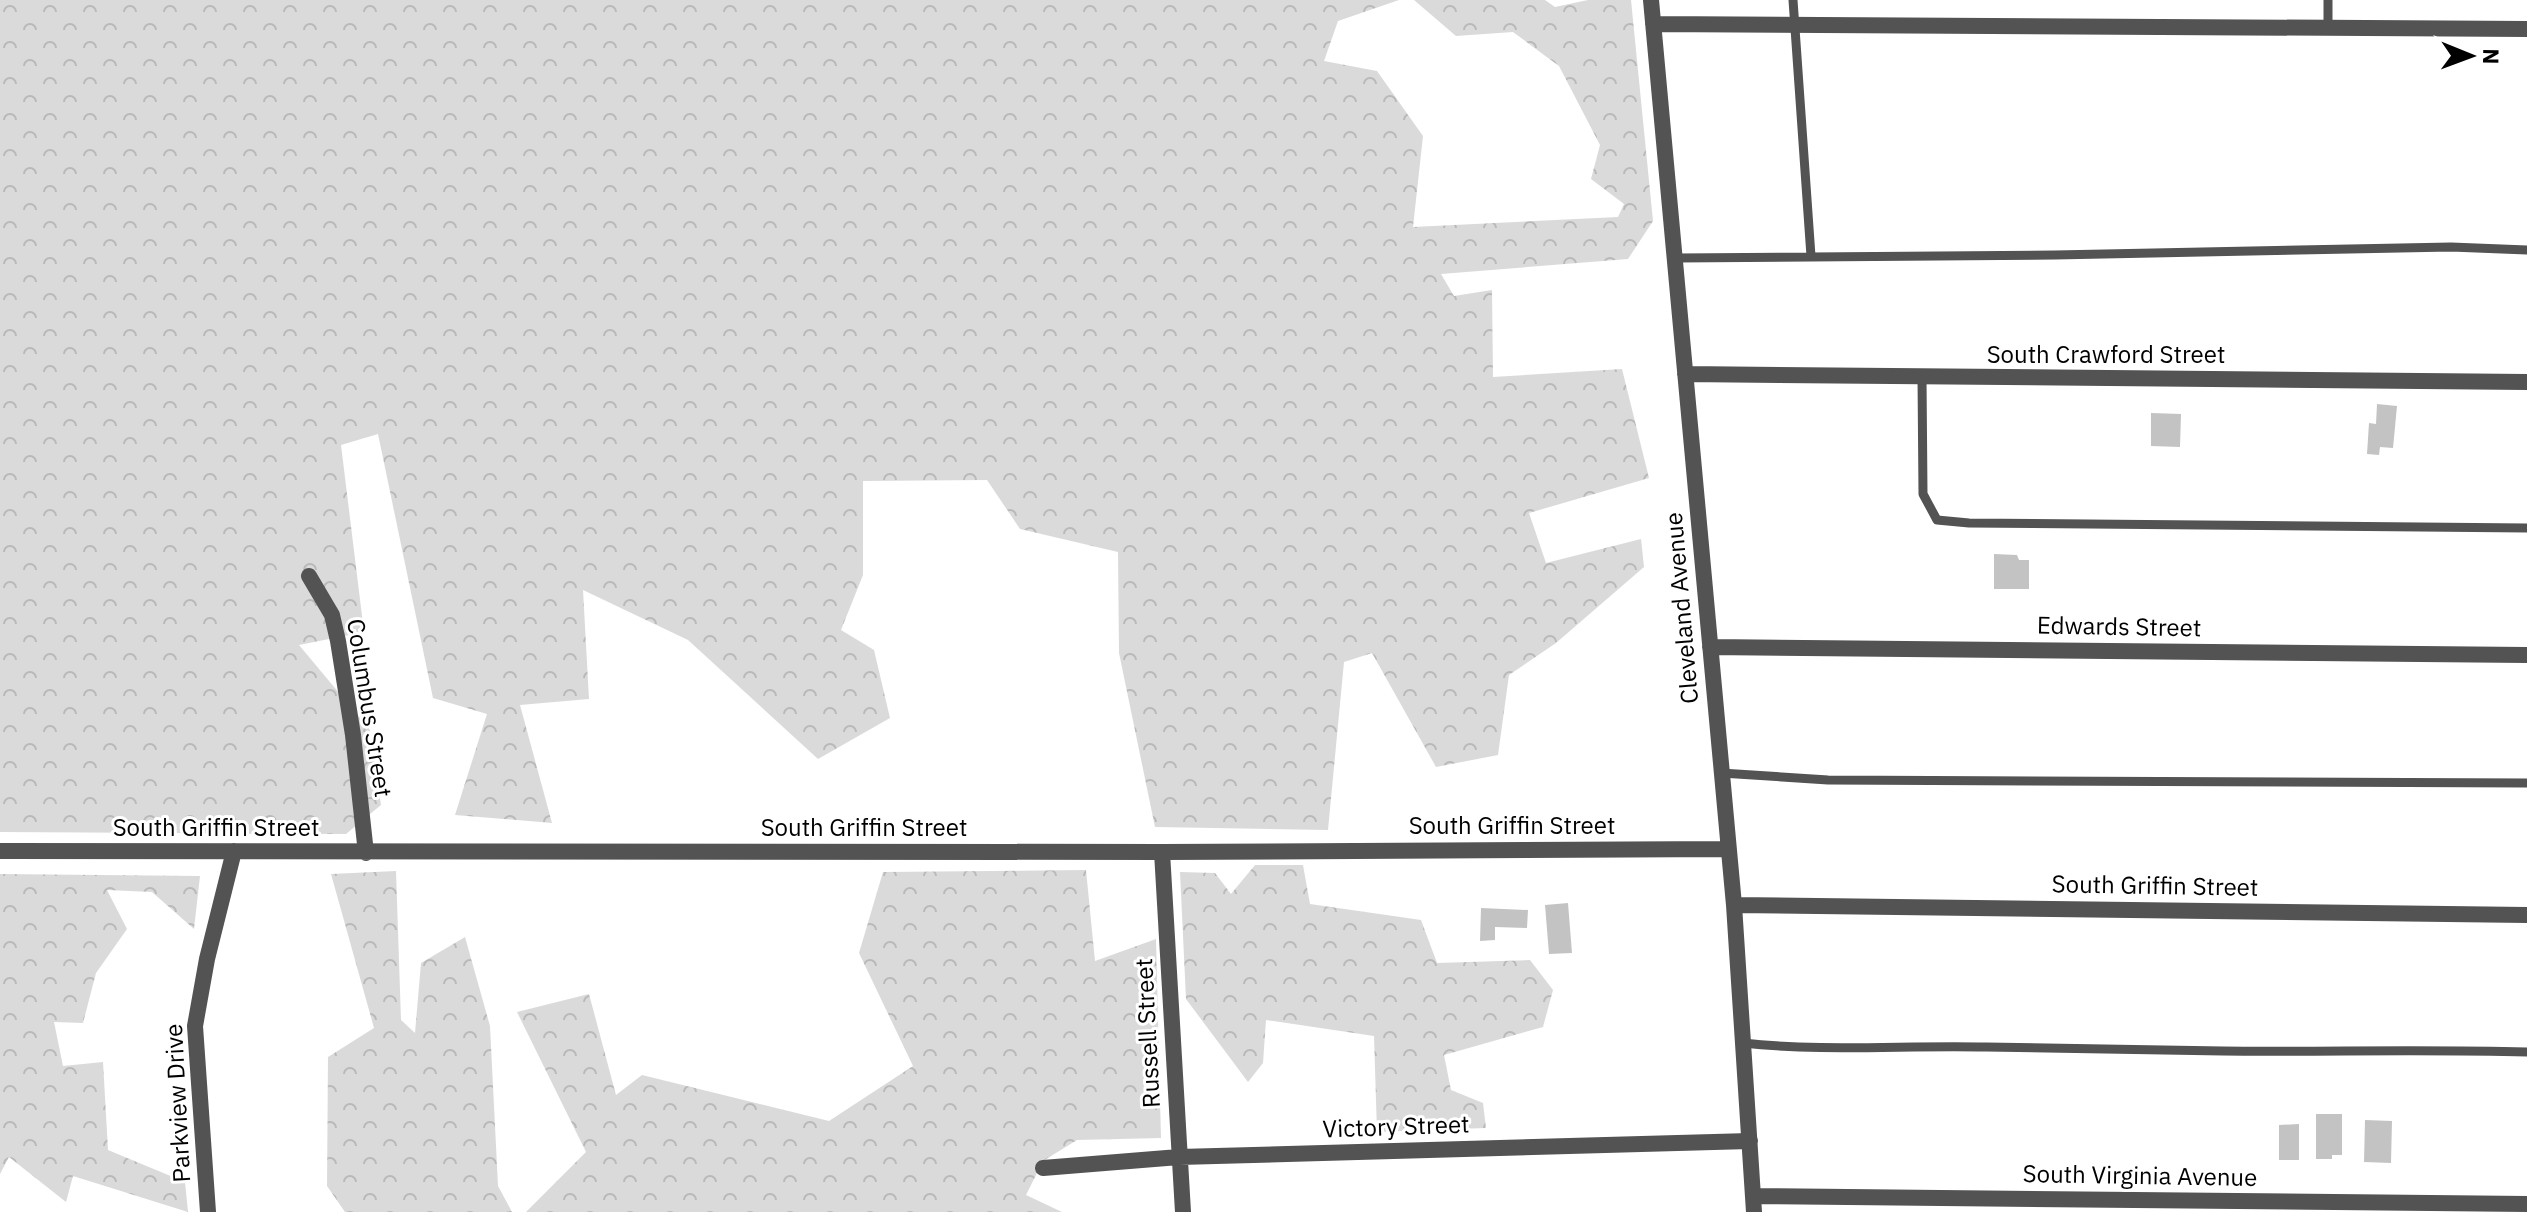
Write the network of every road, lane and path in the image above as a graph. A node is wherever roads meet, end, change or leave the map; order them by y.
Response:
1 (1651, 0) edge
2 (1793, 0) edge
3 (2328, 0) edge
4 (1653, 24) junction
5 (1793, 25) junction
6 (2328, 29) junction
7 (2527, 29) edge
8 (2527, 250) edge
9 (1811, 256) junction
10 (1677, 258) junction
11 (1685, 374) junction
12 (1922, 377) junction
13 (2527, 382) edge
14 (2527, 528) edge
15 (309, 576) dead end
16 (1710, 647) junction
17 (2527, 655) edge
18 (1721, 773) junction
19 (2527, 783) edge
20 (1728, 849) junction
21 (0, 851) edge
22 (234, 851) junction
23 (1162, 852) junction
24 (366, 853) junction
25 (1734, 905) junction
26 (2527, 915) edge
27 (1743, 1043) junction
28 (2527, 1052) edge
29 (1750, 1141) junction
30 (1179, 1157) junction
31 (1043, 1168) dead end
32 (1753, 1204) edge
33 (2527, 1204) edge
34 (208, 1212) edge
35 (1183, 1212) edge

1 - 4 street, Cleveland Avenue
2 - 5 lane
3 - 6 lane
4 - 5 street
4 - 10 street, Cleveland Avenue
5 - 6 street
5 - 9 lane
6 - 7 street
8 - 9 lane
9 - 10 lane
10 - 11 street, Cleveland Avenue
11 - 12 street, South Crawford Street
11 - 16 street, Cleveland Avenue
12 - 13 street, South Crawford Street
12 - 14 lane
15 - 24 street, Columbus Street
16 - 17 street, Edwards Street
16 - 18 street, Cleveland Avenue
18 - 19 lane
18 - 20 street, Cleveland Avenue
20 - 23 street, South Griffin Street
20 - 25 street, Cleveland Avenue
21 - 22 street, South Griffin Street
22 - 24 street, South Griffin Street
22 - 34 street, Parkview Drive
23 - 24 street, South Griffin Street
23 - 30 street, Russell Street
25 - 26 street, South Griffin Street
25 - 27 street, Cleveland Avenue
27 - 28 lane
27 - 29 street, Cleveland Avenue
29 - 30 street, Victory Street
29 - 32 street, Cleveland Avenue
30 - 31 street, Victory Street
30 - 35 street, Russell Street
32 - 33 street, South Virginia Avenue

